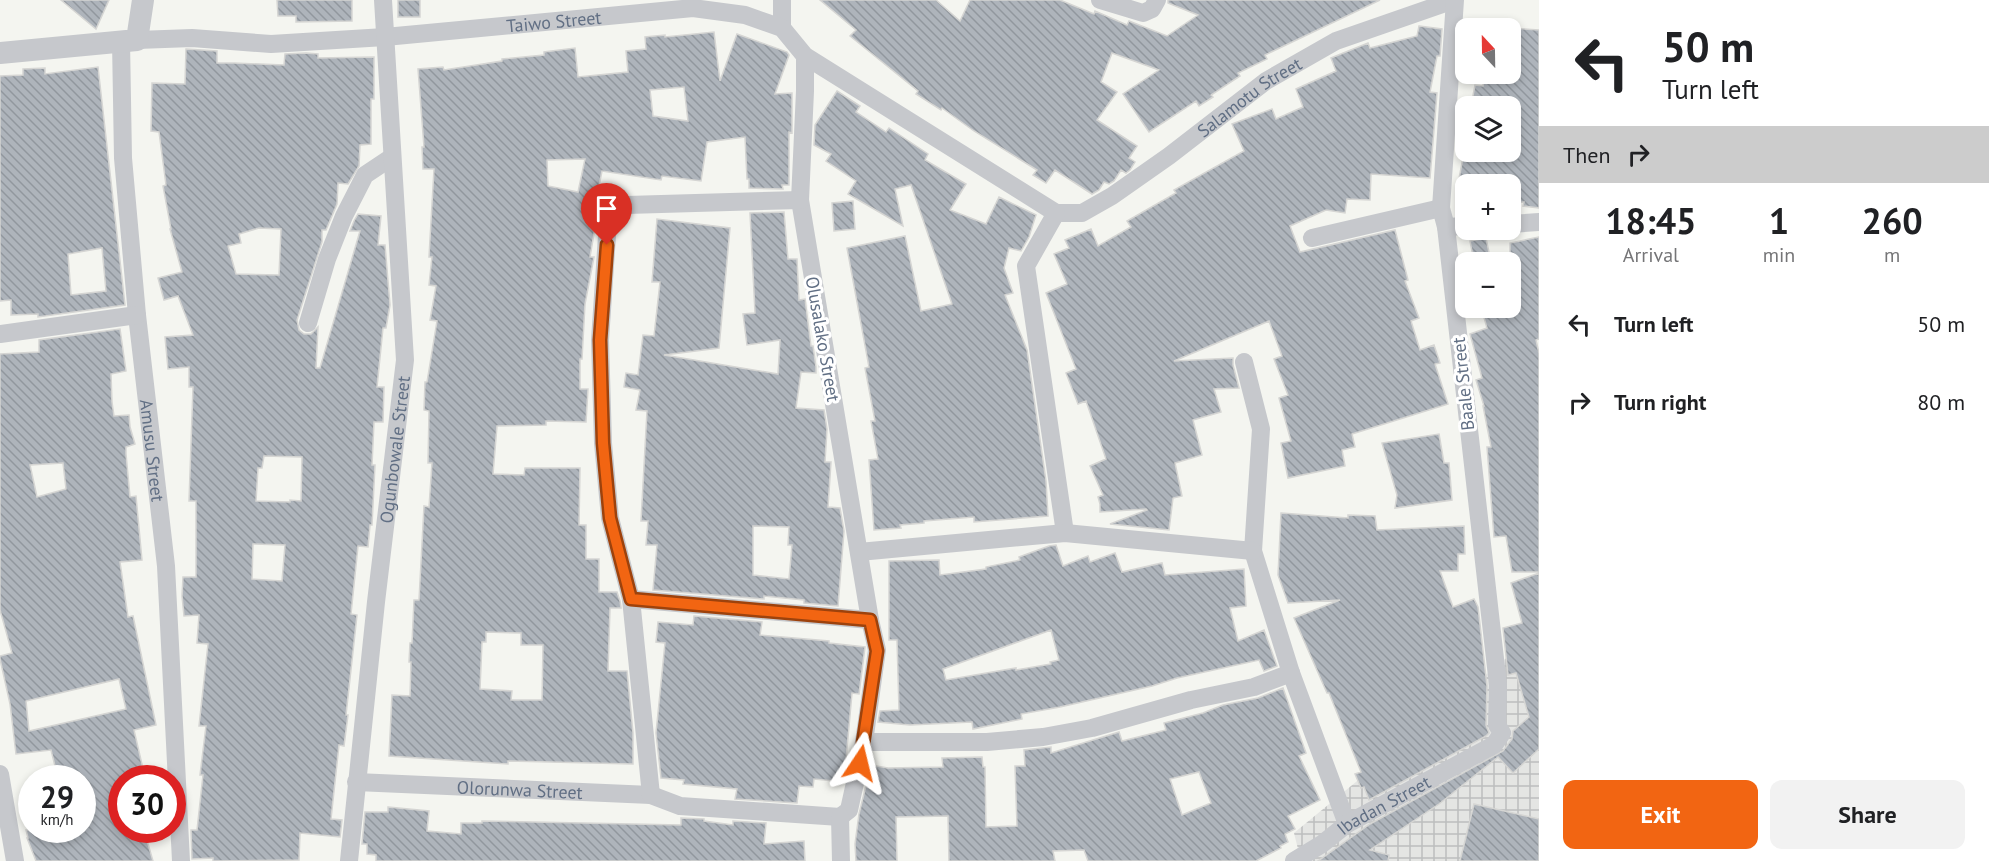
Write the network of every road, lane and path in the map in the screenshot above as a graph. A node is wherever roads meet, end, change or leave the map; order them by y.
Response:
1 (143, 0) edge
2 (383, 0) edge
3 (782, 0) edge
4 (1100, 0) edge
5 (1157, 0) edge
6 (1455, 0) edge
7 (782, 28) junction
8 (385, 37) junction
9 (129, 40) junction
10 (0, 52) edge
11 (805, 56) junction
12 (392, 158) junction
13 (800, 200) junction
14 (1441, 208) junction
15 (1056, 213) junction
16 (1539, 222) edge
17 (1521, 223) edge
18 (1446, 227) junction
19 (1455, 227) edge
20 (1312, 238) dead end
21 (137, 315) junction
22 (308, 323) dead end
23 (0, 334) edge
24 (1244, 362) dead end
25 (1065, 533) junction
26 (1253, 551) junction
27 (859, 552) junction
28 (631, 599) junction
29 (870, 620) junction
30 (1291, 673) junction
31 (864, 742) junction
32 (1477, 753) joint
33 (0, 774) edge
34 (356, 782) junction
35 (651, 795) junction
36 (840, 818) junction
37 (1347, 824) junction
38 (15, 861) edge
39 (181, 861) edge
40 (349, 861) edge
41 (841, 861) edge
42 (1294, 861) edge

1 - 9 street
2 - 8 street, Ogunbowale Street
3 - 7 street
4 - 5 street
6 - 14 street, Baale Street
6 - 15 street, Salamotu Street
7 - 8 street, Taiwo Street
7 - 11 street
8 - 9 street, Taiwo Street
8 - 12 street, Ogunbowale Street
9 - 10 street
9 - 21 street, Amusu Street
11 - 13 street, Olusalako Street
11 - 15 street
12 - 22 street
12 - 34 street, Ogunbowale Street
13 - 27 street, Olusalako Street
13 - 28 street
14 - 18 street, Baale Street
14 - 20 street
15 - 25 street
16 - 17 street
18 - 19 street
18 - 32 street, Baale Street
21 - 23 street
21 - 39 street, Amusu Street
24 - 26 street
25 - 26 street
25 - 27 street
26 - 30 street
27 - 29 street, Olusalako Street
28 - 29 street
28 - 35 street
29 - 31 street, Olusalako Street
30 - 31 street
30 - 37 street
31 - 36 street, Olusalako Street
32 - 37 street, Ibadan Street
33 - 38 street
34 - 35 street, Olorunwa Street
34 - 40 street, Ogunbowale Street
35 - 36 street, Olorunwa Street
36 - 41 street
37 - 42 street, Ibadan Street

